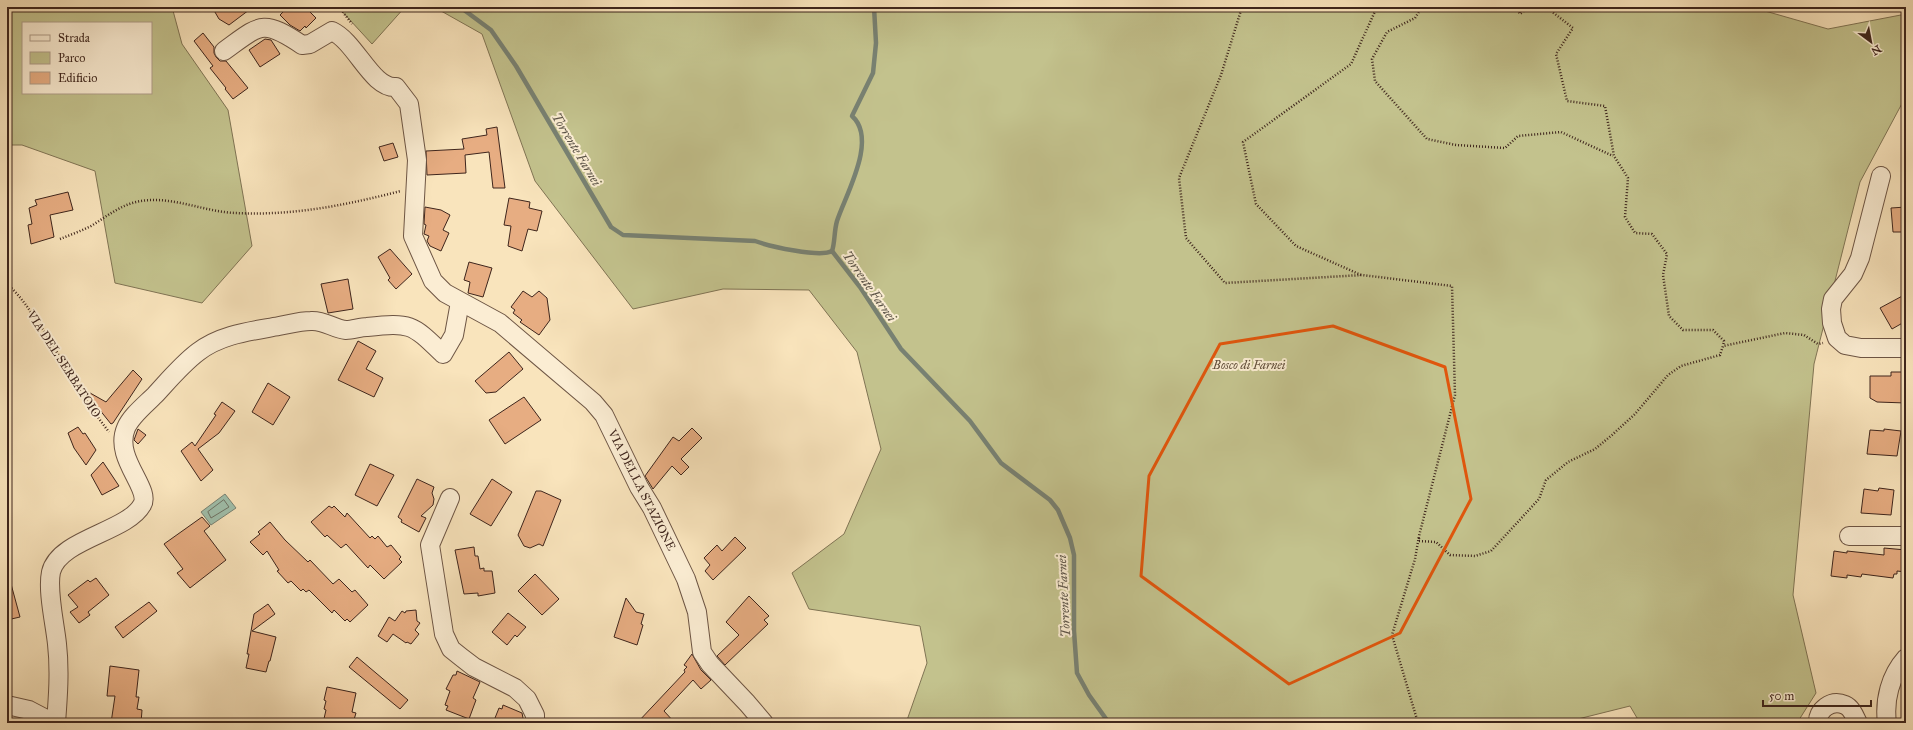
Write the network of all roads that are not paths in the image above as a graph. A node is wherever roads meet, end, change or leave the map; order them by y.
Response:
1 (224, 51) dead end
2 (1881, 176) dead end
3 (460, 302) junction
4 (1906, 348) edge
5 (450, 498) dead end
6 (1849, 536) dead end
7 (1906, 536) edge
8 (1906, 658) edge
9 (7, 705) edge
10 (55, 723) edge
11 (535, 723) edge
12 (764, 723) edge
13 (1818, 723) edge
14 (1858, 723) edge
15 (1887, 723) edge

1 - 3 street, VIA DELLA STAZIONE
2 - 4 street
3 - 10 street
3 - 12 street, VIA DELLA STAZIONE
5 - 11 street
6 - 7 street
8 - 15 street
9 - 10 street
13 - 14 street

